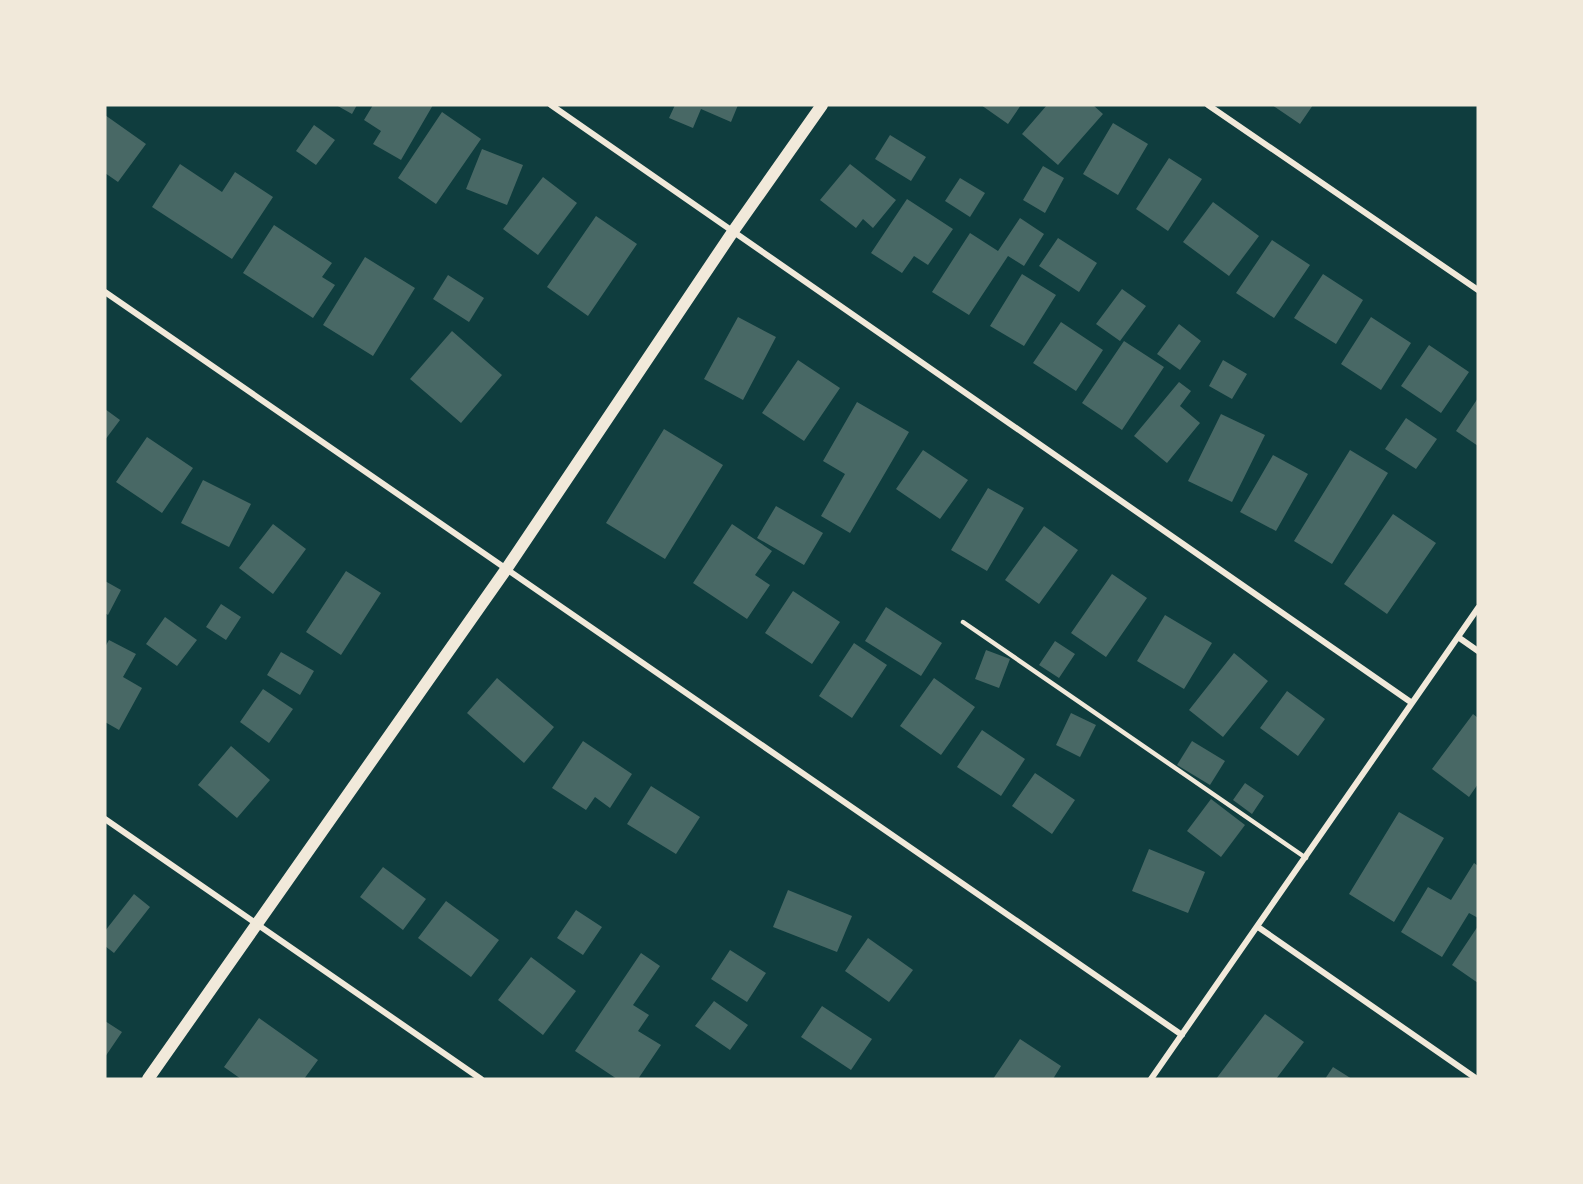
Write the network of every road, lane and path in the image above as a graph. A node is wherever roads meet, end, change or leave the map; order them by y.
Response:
1 (551, 105) edge
2 (822, 105) edge
3 (1208, 105) edge
4 (734, 230) junction
5 (1478, 290) edge
6 (105, 292) edge
7 (507, 567) junction
8 (1478, 608) edge
9 (963, 622) dead end
10 (1458, 637) junction
11 (1478, 651) edge
12 (1412, 703) junction
13 (105, 819) edge
14 (1306, 858) junction
15 (258, 923) junction
16 (1258, 927) junction
17 (1182, 1035) junction
18 (148, 1079) edge
19 (481, 1079) edge
20 (1151, 1079) edge
21 (1477, 1079) edge

1 - 4 street
2 - 4 main road
3 - 5 street
4 - 7 main road
4 - 12 street
6 - 7 street
7 - 15 main road
7 - 17 street
8 - 10 street
9 - 14 lane
10 - 11 street
10 - 12 street
12 - 14 street
13 - 15 street
14 - 16 street
15 - 18 main road
15 - 19 street
16 - 17 street
16 - 21 street
17 - 20 street

